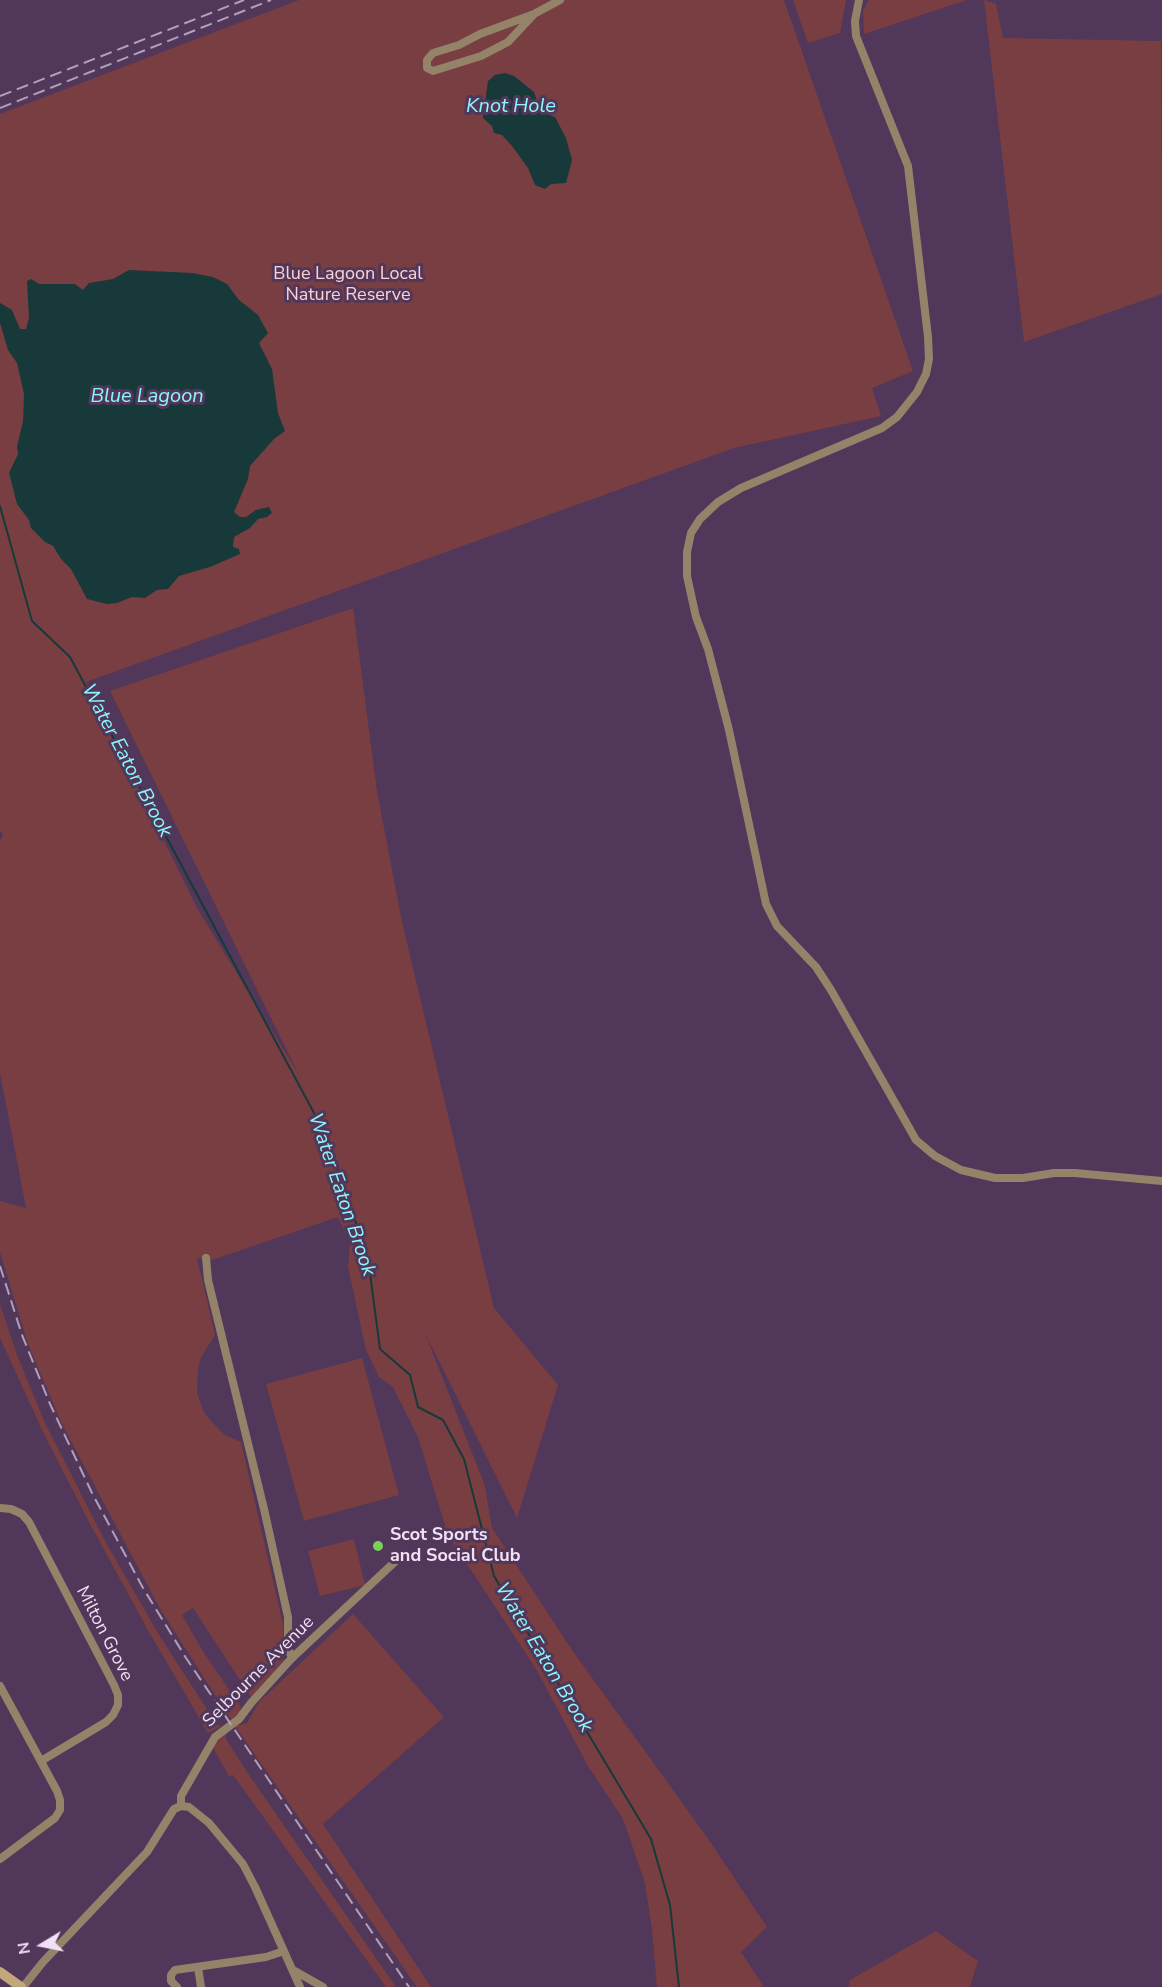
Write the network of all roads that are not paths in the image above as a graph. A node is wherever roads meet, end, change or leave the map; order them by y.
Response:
1 (560, 0) edge
2 (859, 0) edge
3 (534, 14) junction
4 (1162, 1181) edge
5 (206, 1258) dead end
6 (0, 1508) edge
7 (400, 1557) dead end
8 (292, 1658) junction
9 (0, 1686) edge
10 (41, 1761) junction
11 (181, 1806) junction
12 (0, 1859) edge
13 (284, 1951) junction
14 (198, 1967) junction
15 (293, 1970) junction
16 (0, 1972) edge
17 (22, 1987) edge
18 (177, 1987) edge
19 (201, 1987) edge
20 (300, 1987) edge
21 (323, 1987) edge

1 - 3 street
2 - 4 street
3 - 3 street
5 - 8 street
6 - 10 street, Milton Grove
7 - 8 street, Selbourne Avenue
8 - 11 street, Selbourne Avenue
9 - 10 street
10 - 12 street
11 - 13 street
11 - 17 street, Selbourne Avenue
13 - 14 street
13 - 15 street
14 - 18 street
14 - 19 street
15 - 20 street
15 - 21 street
16 - 17 street

